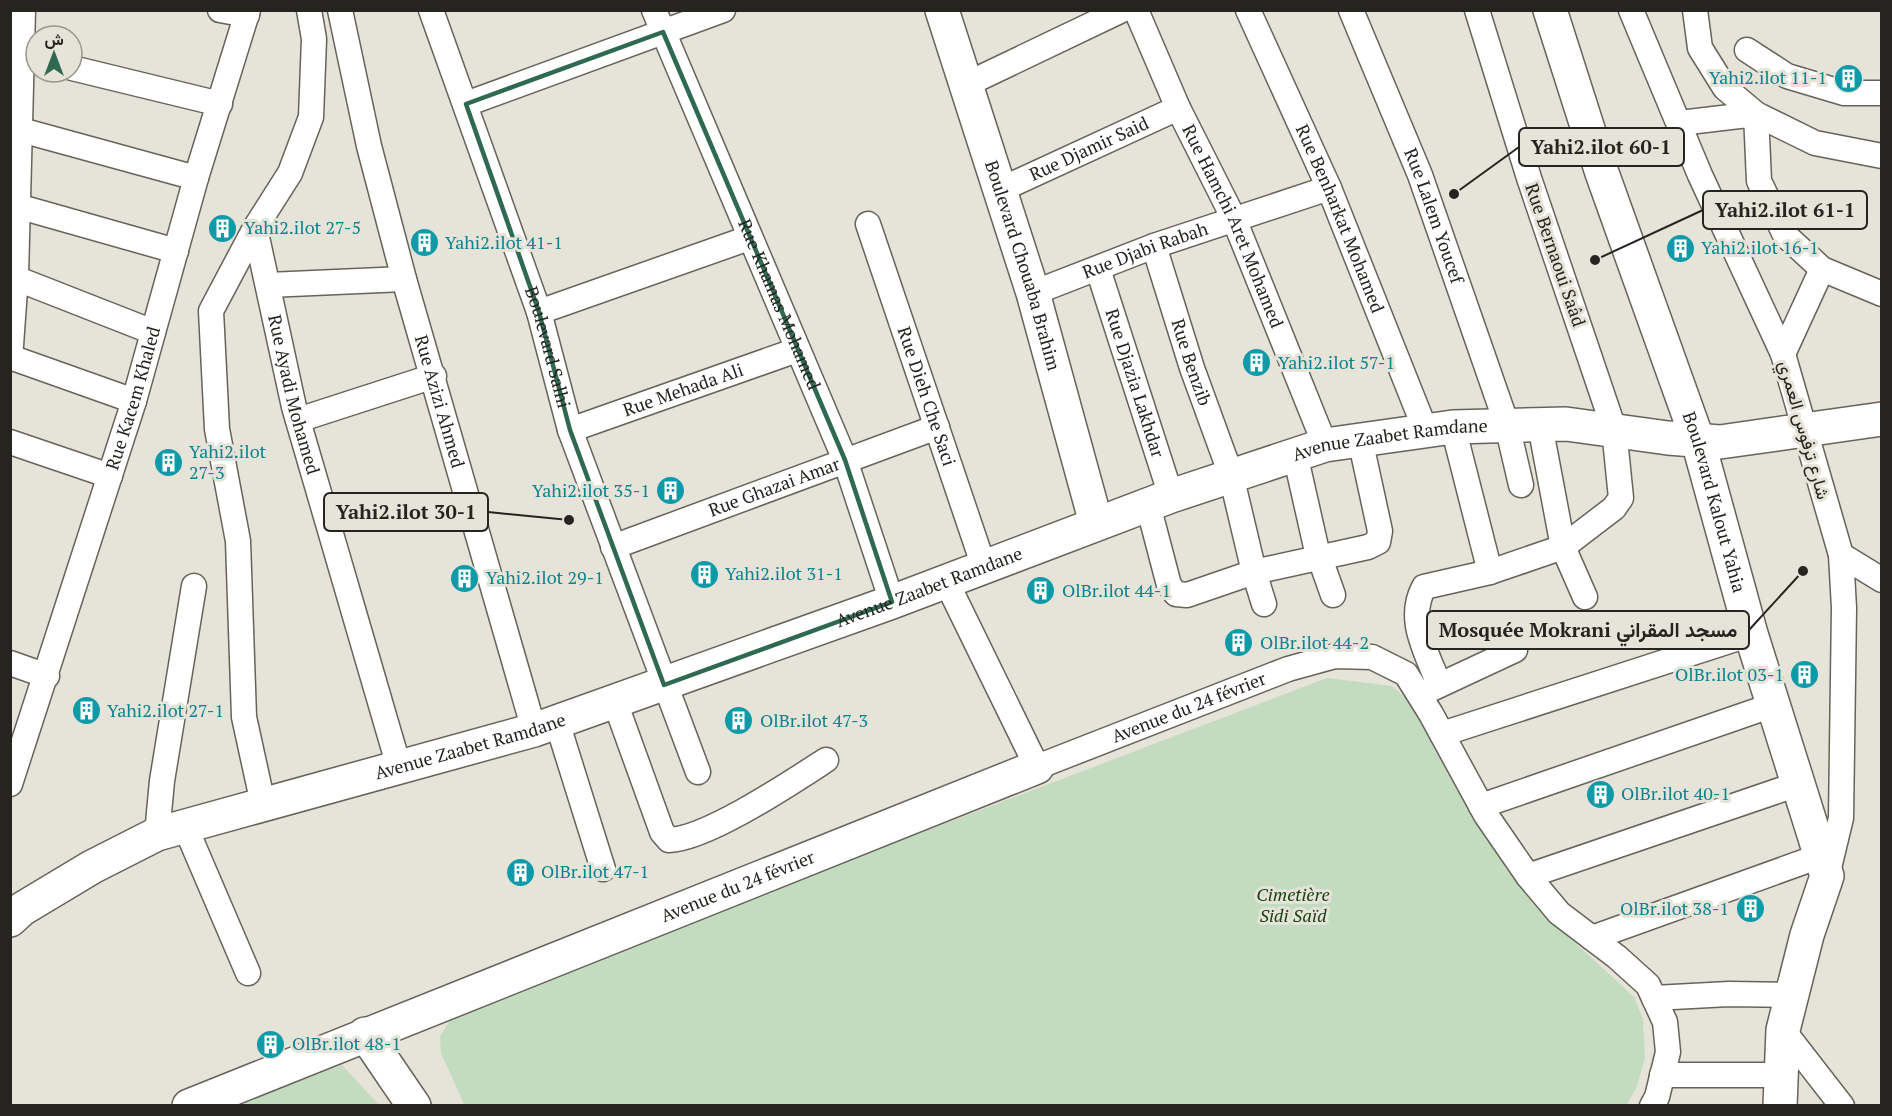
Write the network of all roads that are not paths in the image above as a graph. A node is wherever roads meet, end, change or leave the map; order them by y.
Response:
1 (23, 10) edge
2 (220, 10) edge
3 (309, 10) edge
4 (340, 10) edge
5 (431, 10) edge
6 (723, 10) edge
7 (942, 10) edge
8 (1122, 10) edge
9 (1136, 10) edge
10 (1248, 10) edge
11 (1351, 10) edge
12 (1478, 10) edge
13 (1550, 10) edge
14 (1631, 10) edge
15 (1695, 10) edge
16 (248, 13) edge
17 (659, 21) edge
18 (1747, 50) dead end
19 (22, 56) edge
20 (84, 71) edge
21 (965, 85) junction
22 (1881, 93) edge
23 (220, 104) junction
24 (466, 104) junction
25 (1178, 108) junction
26 (1756, 114) junction
27 (1680, 123) junction
28 (14, 128) edge
29 (1881, 156) edge
30 (196, 178) junction
31 (1329, 188) junction
32 (1000, 190) junction
33 (14, 204) edge
34 (1234, 219) junction
35 (868, 224) dead end
36 (255, 228) junction
37 (748, 238) junction
38 (1154, 246) junction
39 (176, 251) junction
40 (1098, 269) junction
41 (1822, 269) junction
42 (13, 276) edge
43 (404, 279) junction
44 (268, 285) junction
45 (1033, 293) junction
46 (1881, 294) edge
47 (539, 312) junction
48 (153, 332) junction
49 (797, 350) junction
50 (1783, 354) junction
51 (11, 357) edge
52 (434, 376) junction
53 (134, 401) junction
54 (1881, 419) edge
55 (298, 420) junction
56 (1507, 425) junction
57 (1540, 425) junction
58 (937, 427) junction
59 (1439, 428) junction
60 (570, 429) junction
61 (1614, 429) junction
62 (1806, 430) junction
63 (1360, 439) junction
64 (1698, 441) junction
65 (10, 442) edge
66 (1310, 450) junction
67 (844, 460) junction
68 (1231, 475) junction
69 (110, 476) junction
70 (1521, 485) dead end
71 (1160, 500) junction
72 (1096, 524) junction
73 (613, 547) junction
74 (1563, 547) junction
75 (1841, 555) junction
76 (1320, 559) junction
77 (984, 567) junction
78 (1254, 572) junction
79 (1490, 572) junction
80 (946, 580) junction
81 (1881, 580) edge
82 (194, 586) dead end
83 (1333, 595) dead end
84 (1585, 597) dead end
85 (892, 602) junction
86 (1264, 604) dead end
87 (1751, 634) junction
88 (1515, 650) dead end
89 (10, 663) edge
90 (46, 676) junction
91 (664, 685) junction
92 (1439, 685) junction
93 (1417, 695) junction
94 (615, 702) junction
95 (1773, 705) junction
96 (545, 726) junction
97 (1442, 734) junction
98 (826, 760) dead end
99 (399, 767) junction
100 (1037, 767) junction
101 (698, 772) dead end
102 (10, 783) edge
103 (1798, 784) junction
104 (262, 804) junction
105 (1481, 806) junction
106 (171, 830) junction
107 (1824, 866) junction
108 (603, 869) dead end
109 (1528, 876) junction
110 (10, 920) edge
111 (1592, 938) junction
112 (248, 973) dead end
113 (1792, 994) junction
114 (1654, 998) junction
115 (1783, 1030) junction
116 (365, 1034) junction
117 (1662, 1075) junction
118 (1781, 1090) edge
119 (189, 1106) edge
120 (414, 1106) edge
121 (1652, 1106) edge
122 (1842, 1106) edge

1 - 19 street
2 - 16 street
3 - 36 street
4 - 43 street, Rue Azizi Ahmed
5 - 24 street, Boulevard Salhi
6 - 17 street
7 - 21 street, Boulevard Chouaba Brahim
8 - 21 street
9 - 25 street, Rue Hamchi Aret Mohamed
10 - 31 street, Rue Benharkat Mohamed
11 - 56 street, Rue Lalem Youcef
12 - 61 street, Rue Bernaoui Saâd
13 - 64 street, Boulevard Kalout Yahia
14 - 27 street, شارع ترفوس العمري
15 - 26 street
16 - 23 street, Rue Kacem Khaled
17 - 24 street
17 - 37 street, Rue Khamas Mohamed
18 - 22 street
19 - 28 street
20 - 23 street
21 - 32 street, Boulevard Chouaba Brahim
23 - 30 street, Rue Kacem Khaled
24 - 47 street, Boulevard Salhi
25 - 32 street, Rue Djamir Said
25 - 34 street, Rue Hamchi Aret Mohamed
26 - 27 street
26 - 29 street
26 - 41 street
27 - 50 street, شارع ترفوس العمري
28 - 30 street
28 - 33 street
30 - 39 street, Rue Kacem Khaled
31 - 34 street, Rue Djabi Rabah
31 - 59 street, Rue Benharkat Mohamed
32 - 45 street, Boulevard Chouaba Brahim
33 - 39 street
33 - 42 street
34 - 38 street, Rue Djabi Rabah
34 - 66 street, Rue Hamchi Aret Mohamed
35 - 58 street, Rue Dieh Che Saci
36 - 44 street, Rue Ayadi Mohamed
36 - 104 street
37 - 47 street
37 - 49 street, Rue Khamas Mohamed
38 - 40 street, Rue Djabi Rabah
38 - 68 street, Rue Benzib
39 - 48 street, Rue Kacem Khaled
40 - 45 street, Rue Djabi Rabah
40 - 71 street, Rue Djazia Lakhdar
41 - 46 street
41 - 50 street
42 - 48 street
42 - 51 street
43 - 44 street
43 - 52 street, Rue Azizi Ahmed
44 - 55 street, Rue Ayadi Mohamed
45 - 72 street, Boulevard Chouaba Brahim
47 - 60 street, Boulevard Salhi
48 - 53 street, Rue Kacem Khaled
49 - 60 street, Rue Mehada Ali
49 - 67 street, Rue Khamas Mohamed
50 - 62 street, شارع ترفوس العمري
51 - 53 street
52 - 55 street
52 - 96 street, Rue Azizi Ahmed
53 - 69 street, Rue Kacem Khaled
54 - 62 street, Avenue Zaabet Ramdane
55 - 99 street, Rue Ayadi Mohamed
56 - 57 street, Avenue Zaabet Ramdane
56 - 59 street, Avenue Zaabet Ramdane
56 - 70 street, Rue Lalem Youcef
57 - 61 street, Avenue Zaabet Ramdane
57 - 74 street
58 - 67 street, Rue Ghazai Amar
58 - 77 street, Rue Dieh Che Saci
59 - 63 street, Avenue Zaabet Ramdane
59 - 79 street, Rue Benharkat Mohamed
60 - 73 street, Boulevard Salhi
61 - 64 street, Avenue Zaabet Ramdane
61 - 74 street, Rue Bernaoui Saâd
62 - 64 street, Avenue Zaabet Ramdane
62 - 75 street, شارع ترفوس العمري
63 - 66 street, Avenue Zaabet Ramdane
63 - 76 street
64 - 87 street, Boulevard Kalout Yahia
65 - 69 street
66 - 68 street, Avenue Zaabet Ramdane
66 - 76 street, Rue Hamchi Aret Mohamed
67 - 73 street, Rue Ghazai Amar
67 - 85 street, Rue Khamas Mohamed
68 - 71 street, Avenue Zaabet Ramdane
68 - 78 street, Rue Benzib
69 - 90 street, Rue Kacem Khaled
71 - 72 street, Avenue Zaabet Ramdane
71 - 78 street, Rue Djazia Lakhdar
72 - 77 street, Avenue Zaabet Ramdane
73 - 91 street, Boulevard Salhi
74 - 79 street
74 - 84 street
75 - 81 street
75 - 107 street, شارع ترفوس العمري
76 - 78 street
76 - 83 street, Rue Hamchi Aret Mohamed
77 - 80 street, Avenue Zaabet Ramdane
78 - 86 street, Rue Benzib
79 - 92 street
80 - 85 street, Avenue Zaabet Ramdane
80 - 100 street
82 - 106 street
85 - 91 street, Avenue Zaabet Ramdane
87 - 95 street, Boulevard Kalout Yahia
87 - 97 street
88 - 92 street
89 - 90 street
90 - 102 street, Rue Kacem Khaled
91 - 94 street, Avenue Zaabet Ramdane
91 - 101 street, Boulevard Salhi
92 - 93 street
93 - 97 street, Avenue du 24 février
93 - 100 street, Avenue du 24 février
94 - 96 street, Avenue Zaabet Ramdane
94 - 98 street
95 - 103 street, Boulevard Kalout Yahia
95 - 105 street
96 - 99 street, Avenue Zaabet Ramdane
96 - 108 street, Rue Azizi Ahmed
97 - 105 street, Avenue du 24 février
99 - 104 street, Avenue Zaabet Ramdane
100 - 116 street, Avenue du 24 février
103 - 107 street, Boulevard Kalout Yahia
103 - 109 street
104 - 106 street, Avenue Zaabet Ramdane
105 - 109 street, Avenue du 24 février
106 - 110 street, Avenue Zaabet Ramdane
106 - 112 street
107 - 111 street
107 - 113 street
109 - 111 street, Avenue du 24 février
111 - 114 street, Avenue du 24 février
113 - 114 street
113 - 115 street
114 - 117 street, Avenue du 24 février
115 - 118 street
115 - 122 street
116 - 119 street, Avenue du 24 février
116 - 120 street
117 - 118 street
117 - 121 street, Avenue du 24 février

